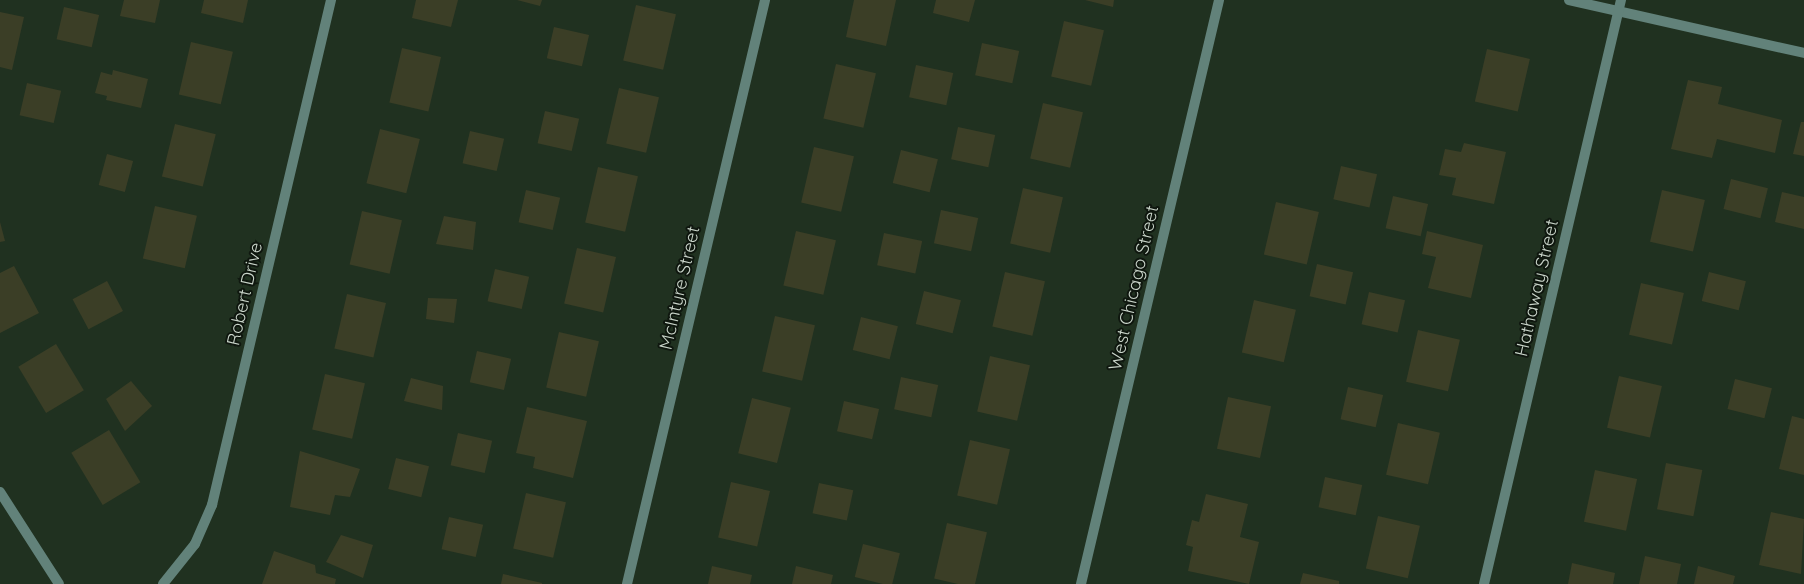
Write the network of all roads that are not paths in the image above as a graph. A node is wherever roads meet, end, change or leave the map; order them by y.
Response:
1 (331, 0) edge
2 (765, 0) edge
3 (1219, 0) edge
4 (1569, 0) edge
5 (1621, 0) edge
6 (1618, 12) junction
7 (1804, 54) edge
8 (0, 492) edge
9 (58, 584) edge
10 (163, 584) edge
11 (627, 584) edge
12 (1081, 584) edge
13 (1484, 584) edge

1 - 10 street, Robert Drive
2 - 11 street, McIntyre Street
3 - 12 street, West Chicago Street
4 - 6 street
5 - 6 street, Hathaway Street
6 - 7 street
6 - 13 street, Hathaway Street
8 - 9 street

